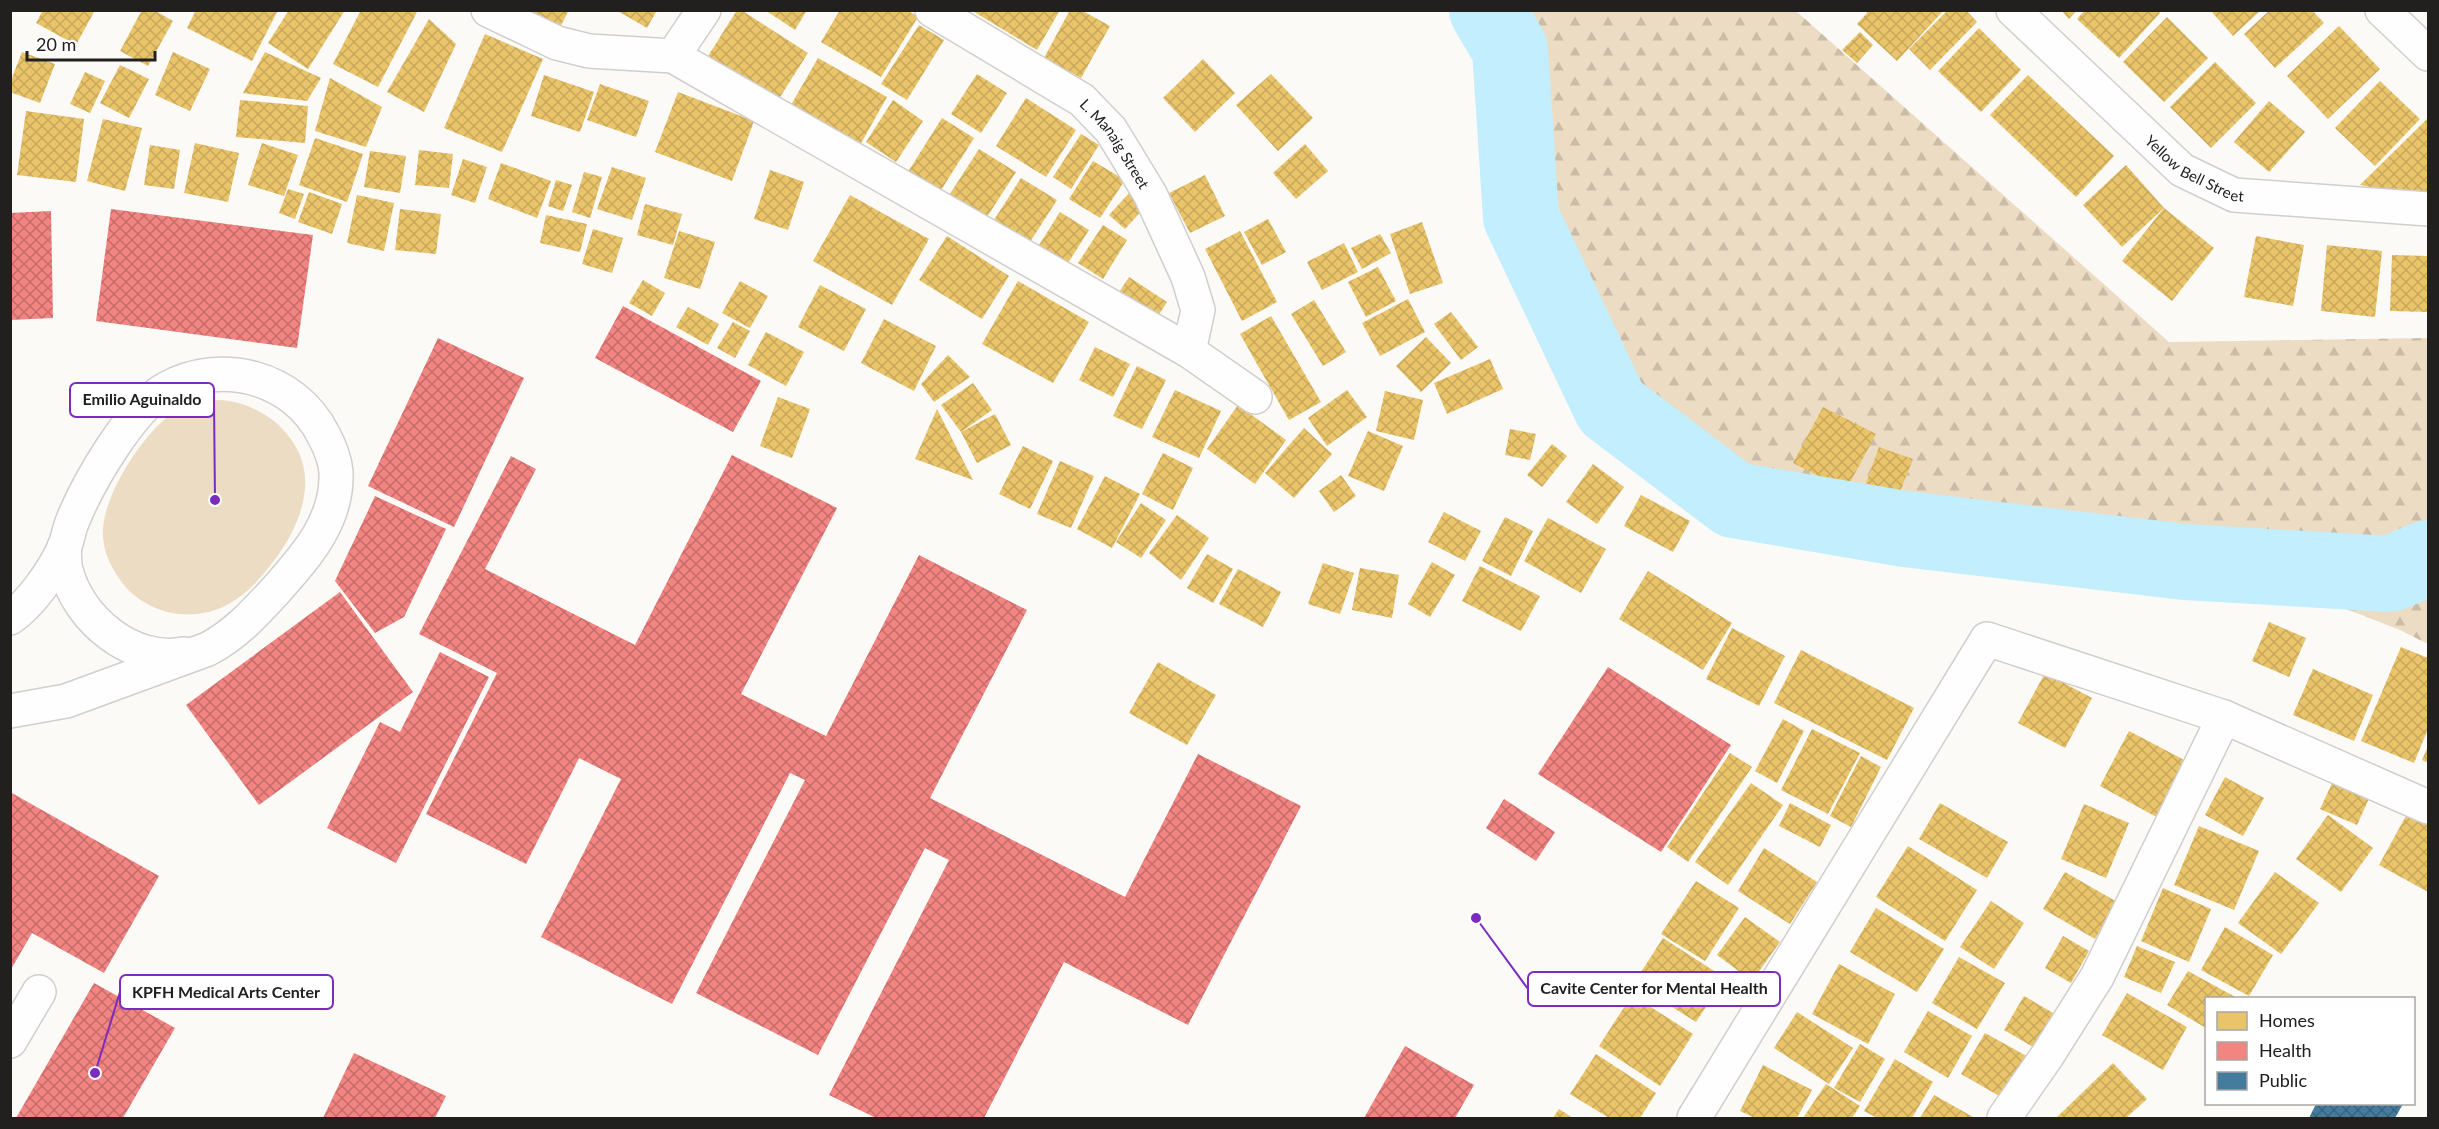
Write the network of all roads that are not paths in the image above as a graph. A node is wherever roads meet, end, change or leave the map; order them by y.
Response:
1 (488, 10) edge
2 (704, 10) edge
3 (932, 10) edge
4 (2013, 10) edge
5 (2382, 10) edge
6 (2428, 54) edge
7 (673, 56) junction
8 (2428, 209) edge
9 (1189, 351) junction
10 (1255, 397) dead end
11 (64, 547) junction
12 (10, 618) edge
13 (208, 649) junction
14 (10, 711) edge
15 (2224, 717) junction
16 (2428, 807) edge
17 (39, 992) dead end
18 (10, 1041) edge
19 (1694, 1119) edge
20 (2004, 1119) edge

1 - 7 street
2 - 7 street
3 - 9 street, L. Manaig Street
4 - 8 street, Yellow Bell Street
5 - 6 street
7 - 9 street
9 - 10 street
11 - 12 street
11 - 13 street
11 - 13 street
13 - 14 street
15 - 16 street
15 - 19 street
15 - 20 street
17 - 18 street

